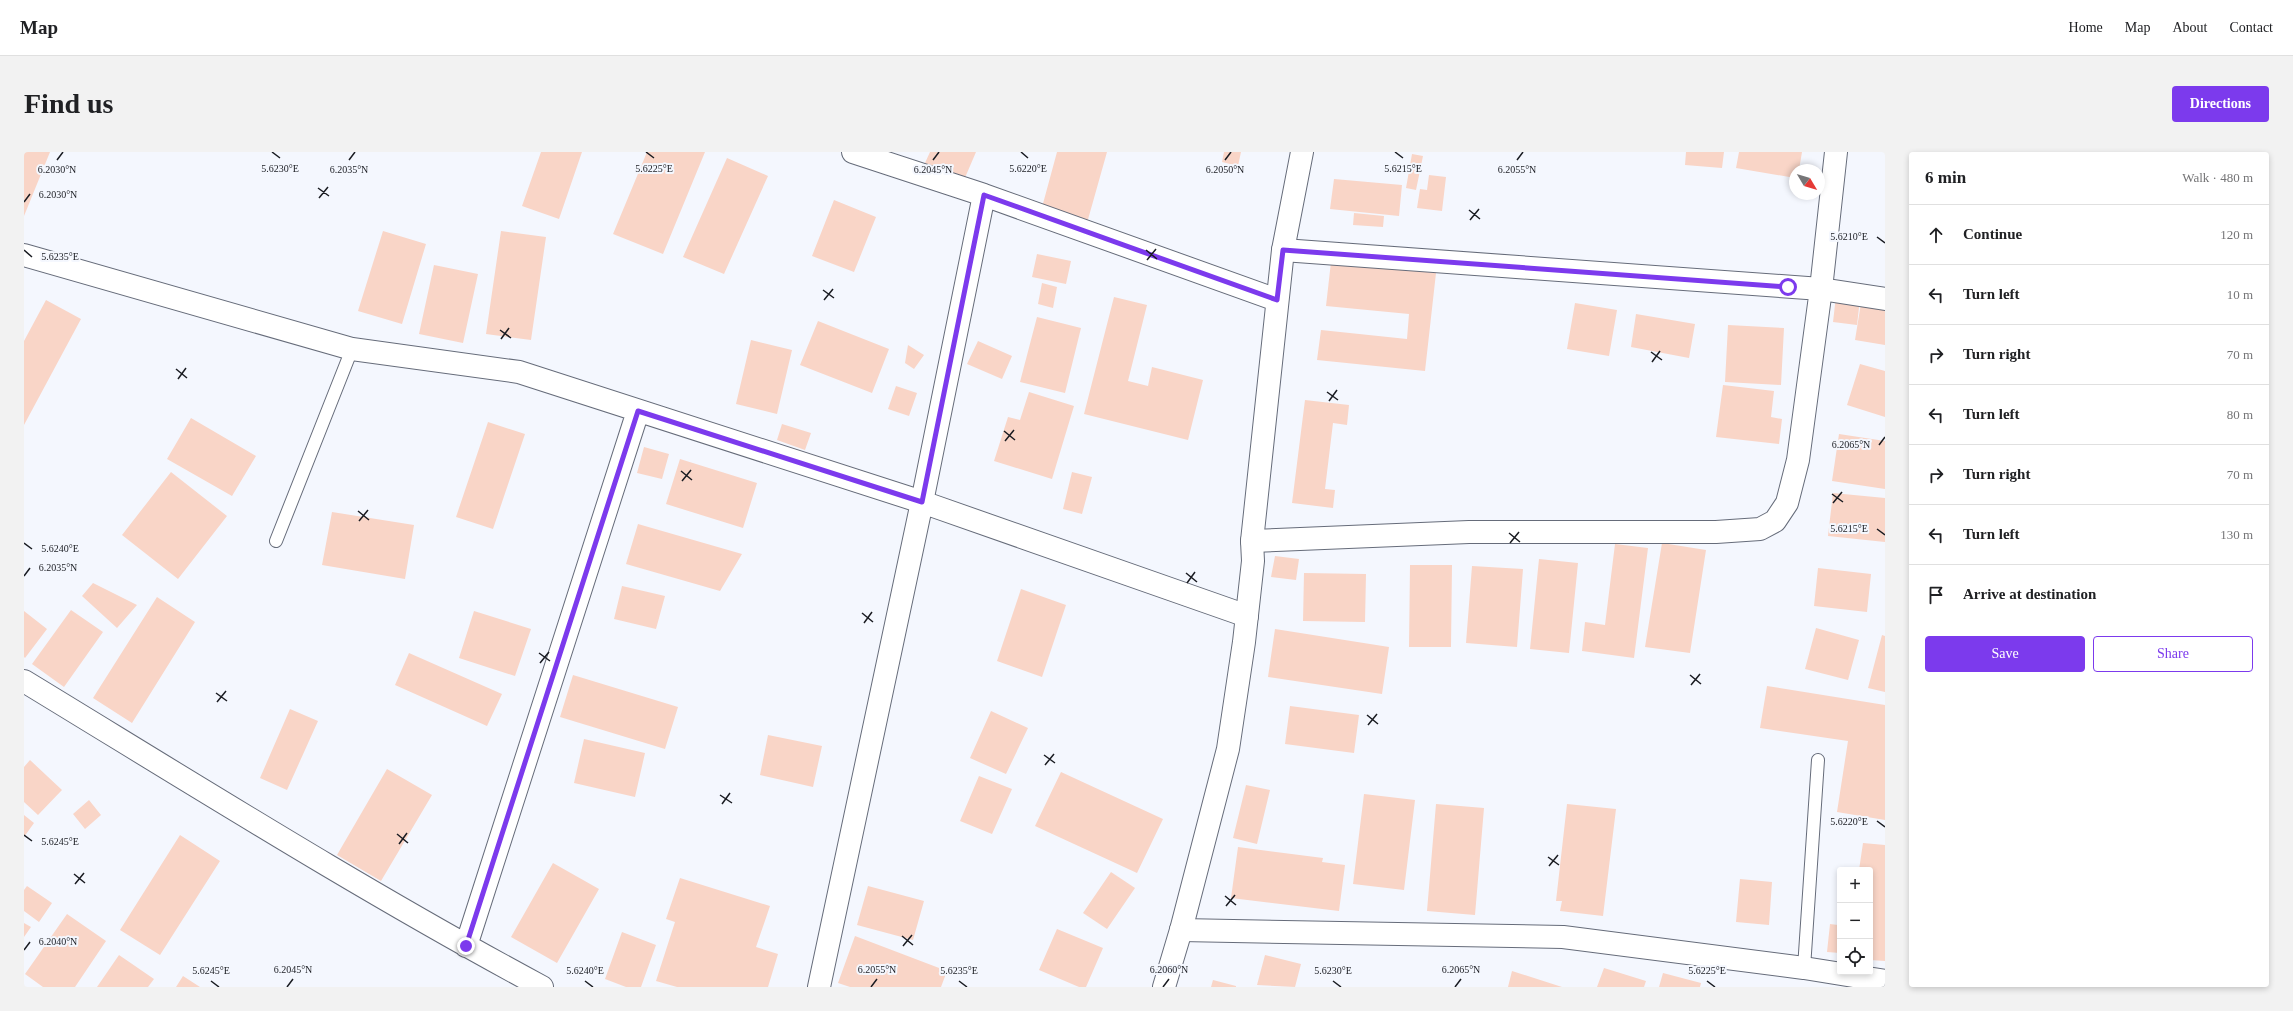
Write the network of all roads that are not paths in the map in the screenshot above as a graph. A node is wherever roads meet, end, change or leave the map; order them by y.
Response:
1 (853, 152) edge
2 (1302, 152) edge
3 (1836, 152) edge
4 (984, 195) junction
5 (1283, 250) junction
6 (24, 255) edge
7 (1821, 289) junction
8 (1885, 299) edge
9 (1277, 300) junction
10 (352, 348) junction
11 (638, 411) junction
12 (922, 502) junction
13 (276, 540) dead end
14 (1252, 541) junction
15 (1246, 616) junction
16 (24, 681) edge
17 (1818, 760) dead end
18 (1181, 930) junction
19 (466, 946) junction
20 (1804, 968) junction
21 (1885, 981) edge
22 (542, 987) edge
23 (819, 987) edge
24 (1164, 987) edge

1 - 4 street
2 - 5 street
3 - 7 street
4 - 9 street
4 - 12 street
5 - 7 street
5 - 9 street
6 - 10 street
7 - 8 street
7 - 14 street
9 - 14 street
10 - 11 street
10 - 13 lane
11 - 12 street
11 - 19 street
12 - 15 street
12 - 23 street
14 - 15 street
15 - 18 street
16 - 19 street
17 - 20 lane
18 - 20 street
18 - 24 street
19 - 22 street
20 - 21 street

